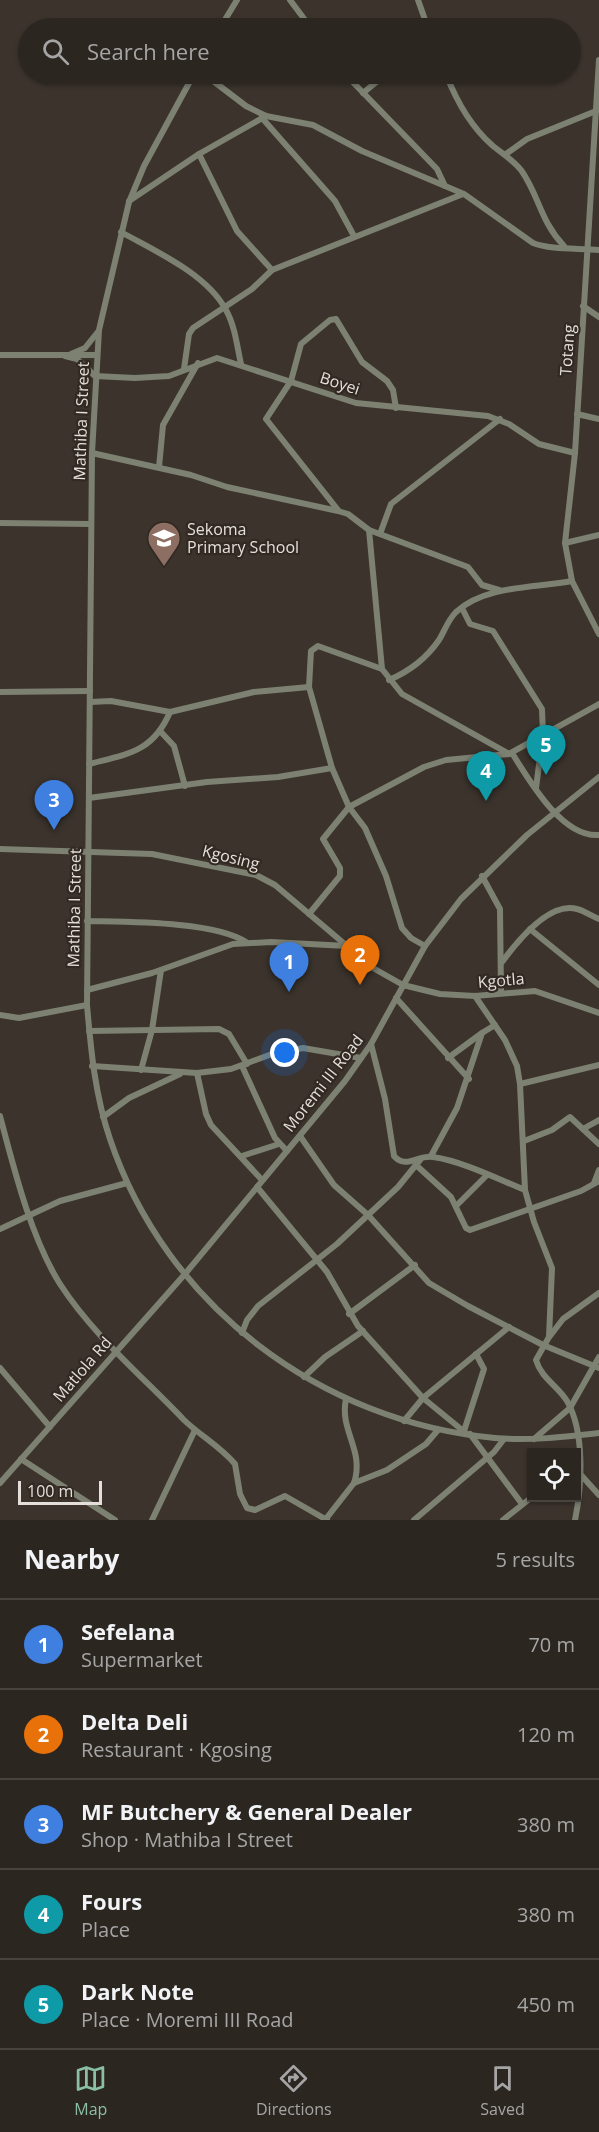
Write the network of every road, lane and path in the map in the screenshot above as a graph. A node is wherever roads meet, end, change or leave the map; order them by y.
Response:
1 (237, 0) edge
2 (290, 0) edge
3 (418, 0) edge
4 (226, 18) edge
5 (304, 18) edge
6 (424, 18) edge
7 (599, 60) edge
8 (189, 84) edge
9 (217, 84) edge
10 (354, 84) edge
11 (374, 84) edge
12 (450, 84) edge
13 (363, 93) junction
14 (596, 111) junction
15 (264, 117) junction
16 (199, 154) junction
17 (506, 154) junction
18 (446, 186) junction
19 (464, 194) junction
20 (129, 202) junction
21 (121, 232) junction
22 (354, 236) junction
23 (564, 246) junction
24 (586, 249) junction
25 (599, 250) edge
26 (272, 270) junction
27 (583, 306) junction
28 (225, 308) junction
29 (599, 317) edge
30 (99, 330) junction
31 (0, 355) edge
32 (65, 356) junction
33 (97, 356) junction
34 (198, 363) junction
35 (241, 364) junction
36 (184, 369) junction
37 (95, 376) junction
38 (291, 381) junction
39 (396, 408) junction
40 (577, 414) junction
41 (599, 419) edge
42 (500, 420) junction
43 (92, 453) junction
44 (574, 453) junction
45 (159, 467) junction
46 (338, 511) junction
47 (0, 523) edge
48 (91, 524) junction
49 (369, 530) junction
50 (380, 534) junction
51 (599, 534) edge
52 (565, 543) junction
53 (572, 581) junction
54 (501, 591) junction
55 (462, 608) junction
56 (599, 634) edge
57 (382, 669) junction
58 (389, 680) junction
59 (309, 687) junction
60 (90, 691) junction
61 (0, 692) edge
62 (90, 702) junction
63 (599, 704) edge
64 (170, 712) junction
65 (161, 732) junction
66 (543, 734) junction
67 (510, 753) junction
68 (89, 764) junction
69 (332, 768) junction
70 (599, 777) edge
71 (185, 786) junction
72 (536, 788) junction
73 (89, 798) junction
74 (349, 807) junction
75 (554, 813) junction
76 (599, 835) edge
77 (0, 849) edge
78 (88, 850) junction
79 (482, 876) junction
80 (309, 914) junction
81 (599, 919) edge
82 (87, 921) junction
83 (530, 929) junction
84 (246, 942) junction
85 (348, 946) junction
86 (425, 946) junction
87 (502, 963) junction
88 (161, 970) junction
89 (403, 985) junction
90 (599, 985) edge
91 (87, 990) junction
92 (501, 992) junction
93 (476, 996) junction
94 (396, 998) junction
95 (87, 1005) junction
96 (599, 1013) edge
97 (0, 1015) edge
98 (495, 1025) junction
99 (152, 1030) junction
100 (89, 1031) junction
101 (483, 1033) junction
102 (371, 1044) junction
103 (361, 1058) junction
104 (448, 1058) junction
105 (244, 1065) junction
106 (599, 1065) edge
107 (92, 1066) junction
108 (141, 1070) junction
109 (180, 1073) junction
110 (197, 1073) junction
111 (469, 1079) junction
112 (520, 1084) junction
113 (0, 1116) edge
114 (103, 1117) junction
115 (599, 1120) edge
116 (583, 1129) junction
117 (300, 1136) junction
118 (524, 1141) junction
119 (279, 1144) junction
120 (599, 1144) edge
121 (287, 1151) junction
122 (242, 1156) junction
123 (431, 1156) junction
124 (418, 1163) junction
125 (599, 1170) edge
126 (487, 1175) junction
127 (262, 1180) junction
128 (596, 1182) edge
129 (127, 1183) junction
130 (257, 1187) junction
131 (525, 1190) junction
132 (457, 1205) junction
133 (529, 1208) junction
134 (368, 1215) junction
135 (31, 1216) junction
136 (0, 1229) edge
137 (318, 1261) junction
138 (415, 1265) junction
139 (184, 1274) junction
140 (599, 1293) edge
141 (349, 1314) junction
142 (509, 1327) junction
143 (363, 1331) junction
144 (242, 1334) junction
145 (549, 1337) junction
146 (543, 1345) junction
147 (116, 1351) junction
148 (476, 1354) junction
149 (599, 1357) edge
150 (596, 1367) edge
151 (0, 1368) edge
152 (304, 1377) junction
153 (423, 1398) junction
154 (346, 1399) junction
155 (570, 1408) junction
156 (404, 1421) junction
157 (50, 1427) junction
158 (195, 1430) junction
159 (438, 1430) junction
160 (467, 1433) junction
161 (599, 1433) edge
162 (577, 1436) junction
163 (504, 1439) junction
164 (534, 1439) junction
165 (577, 1448) edge
166 (21, 1459) junction
167 (487, 1459) junction
168 (581, 1475) edge
169 (0, 1483) edge
170 (354, 1483) junction
171 (599, 1495) edge
172 (527, 1500) edge
173 (577, 1502) edge
174 (522, 1504) junction
175 (115, 1520) edge
176 (152, 1520) edge
177 (326, 1520) edge
178 (414, 1520) edge
179 (503, 1520) edge
180 (575, 1520) edge

1 - 4 street
2 - 5 street
3 - 6 street
7 - 14 street, Totang
8 - 20 street, Mathiba I Street
9 - 15 street
10 - 13 street
11 - 13 street
12 - 17 street
13 - 18 street
14 - 17 street
14 - 24 street, Totang
15 - 16 street
15 - 18 street
15 - 22 street
16 - 20 street
16 - 26 street
17 - 23 street
18 - 19 street
19 - 22 street
19 - 23 street
20 - 21 street, Mathiba I Street
21 - 28 street
21 - 30 street, Mathiba I Street
22 - 26 street
23 - 24 street
24 - 25 street
24 - 27 street, Totang
26 - 28 street
27 - 29 street
27 - 40 street, Totang
28 - 35 street
28 - 36 street
30 - 32 street
30 - 33 street, Mathiba I Street
31 - 32 street
32 - 33 street
32 - 37 street
33 - 37 street, Mathiba I Street
34 - 35 street, Boyei
34 - 36 street, Boyei
34 - 45 street
35 - 38 street, Boyei
36 - 37 street, Boyei
37 - 43 street, Mathiba I Street
38 - 39 street, Boyei
38 - 39 street
38 - 46 street
39 - 42 street, Boyei
40 - 41 street
40 - 44 street, Totang
42 - 44 street, Boyei
42 - 50 street
43 - 45 street
43 - 48 street, Mathiba I Street
44 - 52 street, Totang
45 - 46 street
46 - 49 street
47 - 48 street
48 - 60 street, Mathiba I Street
49 - 50 street
49 - 57 street
50 - 54 street
51 - 52 street
52 - 53 street, Totang
53 - 54 street
53 - 56 street, Totang
54 - 55 street
55 - 58 street
55 - 66 street
57 - 58 street
57 - 59 street
58 - 67 street
59 - 64 street
59 - 69 street
60 - 61 street
60 - 62 street, Mathiba I Street
62 - 64 street
62 - 68 street, Mathiba I Street
63 - 66 street
64 - 65 street
65 - 68 street
65 - 71 street
66 - 67 street
66 - 72 street
67 - 72 street
67 - 74 street
68 - 73 street, Mathiba I Street
69 - 71 street
69 - 74 street
70 - 75 street, Moremi III Road
71 - 73 street
72 - 75 street
73 - 78 street, Mathiba I Street
74 - 80 street
74 - 86 street
75 - 76 street
75 - 79 street, Moremi III Road
77 - 78 street, Kgosing
78 - 80 street, Kgosing
78 - 82 street, Mathiba I Street
79 - 86 street, Moremi III Road
79 - 87 street
80 - 85 street, Kgosing
81 - 83 street
82 - 84 street
82 - 91 street, Mathiba I Street
83 - 87 street
83 - 90 street
84 - 85 street
84 - 88 street
85 - 89 street, Kgosing
86 - 89 street, Moremi III Road
87 - 92 street
88 - 91 street
88 - 99 street
89 - 93 street, Kgotla
89 - 94 street, Moremi III Road
91 - 95 street, Mathiba I Street
92 - 93 street, Kgotla
92 - 96 street, Kgotla
93 - 98 street
94 - 102 street, Moremi III Road
94 - 104 street
95 - 97 street
95 - 100 street, Mathiba I Street
98 - 101 street
98 - 112 street
99 - 100 street
99 - 105 street
99 - 108 street
100 - 107 street, Mathiba I Street
101 - 104 street
101 - 111 street
102 - 103 street, Moremi III Road
102 - 124 street
103 - 105 street
103 - 117 street, Moremi III Road
104 - 111 street
105 - 110 street
105 - 119 street
106 - 112 street
107 - 108 street
107 - 114 street, Mathiba I Street
108 - 109 street
109 - 110 street
109 - 114 street
110 - 122 street
111 - 123 street
112 - 118 street
113 - 135 street
114 - 129 street, Mathiba I Street
115 - 116 street
116 - 118 street
116 - 120 street
117 - 121 street, Moremi III Road
117 - 134 street
118 - 131 street
119 - 121 street
119 - 122 street
121 - 127 street, Moremi III Road
122 - 127 street
123 - 124 street
123 - 126 street
124 - 132 street
124 - 134 street
125 - 128 street
126 - 131 street
126 - 132 street
127 - 130 street, Moremi III Road
128 - 133 street
129 - 135 street
129 - 139 street, Mathiba I Street
130 - 137 street
130 - 139 street, Moremi III Road
131 - 133 street
132 - 133 street
133 - 145 street
134 - 137 street
134 - 138 street
135 - 136 street
135 - 147 street
137 - 141 street
137 - 144 street
138 - 141 street
138 - 142 street
139 - 144 street, Mathiba I Street
139 - 147 street, Matlola Rd
140 - 145 street
141 - 143 street
142 - 146 street
142 - 148 street
143 - 152 street
143 - 153 street
144 - 152 street, Mathiba I Street
145 - 146 street
146 - 150 street
146 - 155 street
147 - 157 street, Matlola Rd
147 - 158 street
148 - 153 street
148 - 160 street
149 - 150 street
150 - 155 street
151 - 157 street
152 - 154 street, Mathiba I Street
153 - 156 street
153 - 160 street
154 - 156 street, Mathiba I Street
154 - 170 street
155 - 162 street
155 - 164 street
156 - 159 street, Mathiba I Street
157 - 166 street, Matlola Rd
158 - 176 street
158 - 177 street
159 - 160 street, Mathiba I Street
159 - 170 street
160 - 163 street, Mathiba I Street
160 - 167 street
161 - 162 street, Mathiba I Street
162 - 164 street, Mathiba I Street
162 - 165 street
163 - 164 street, Mathiba I Street
163 - 167 street
166 - 169 street, Matlola Rd
166 - 175 street
167 - 174 street
167 - 178 street
168 - 171 street
170 - 177 street
172 - 174 street
173 - 180 street
174 - 179 street

